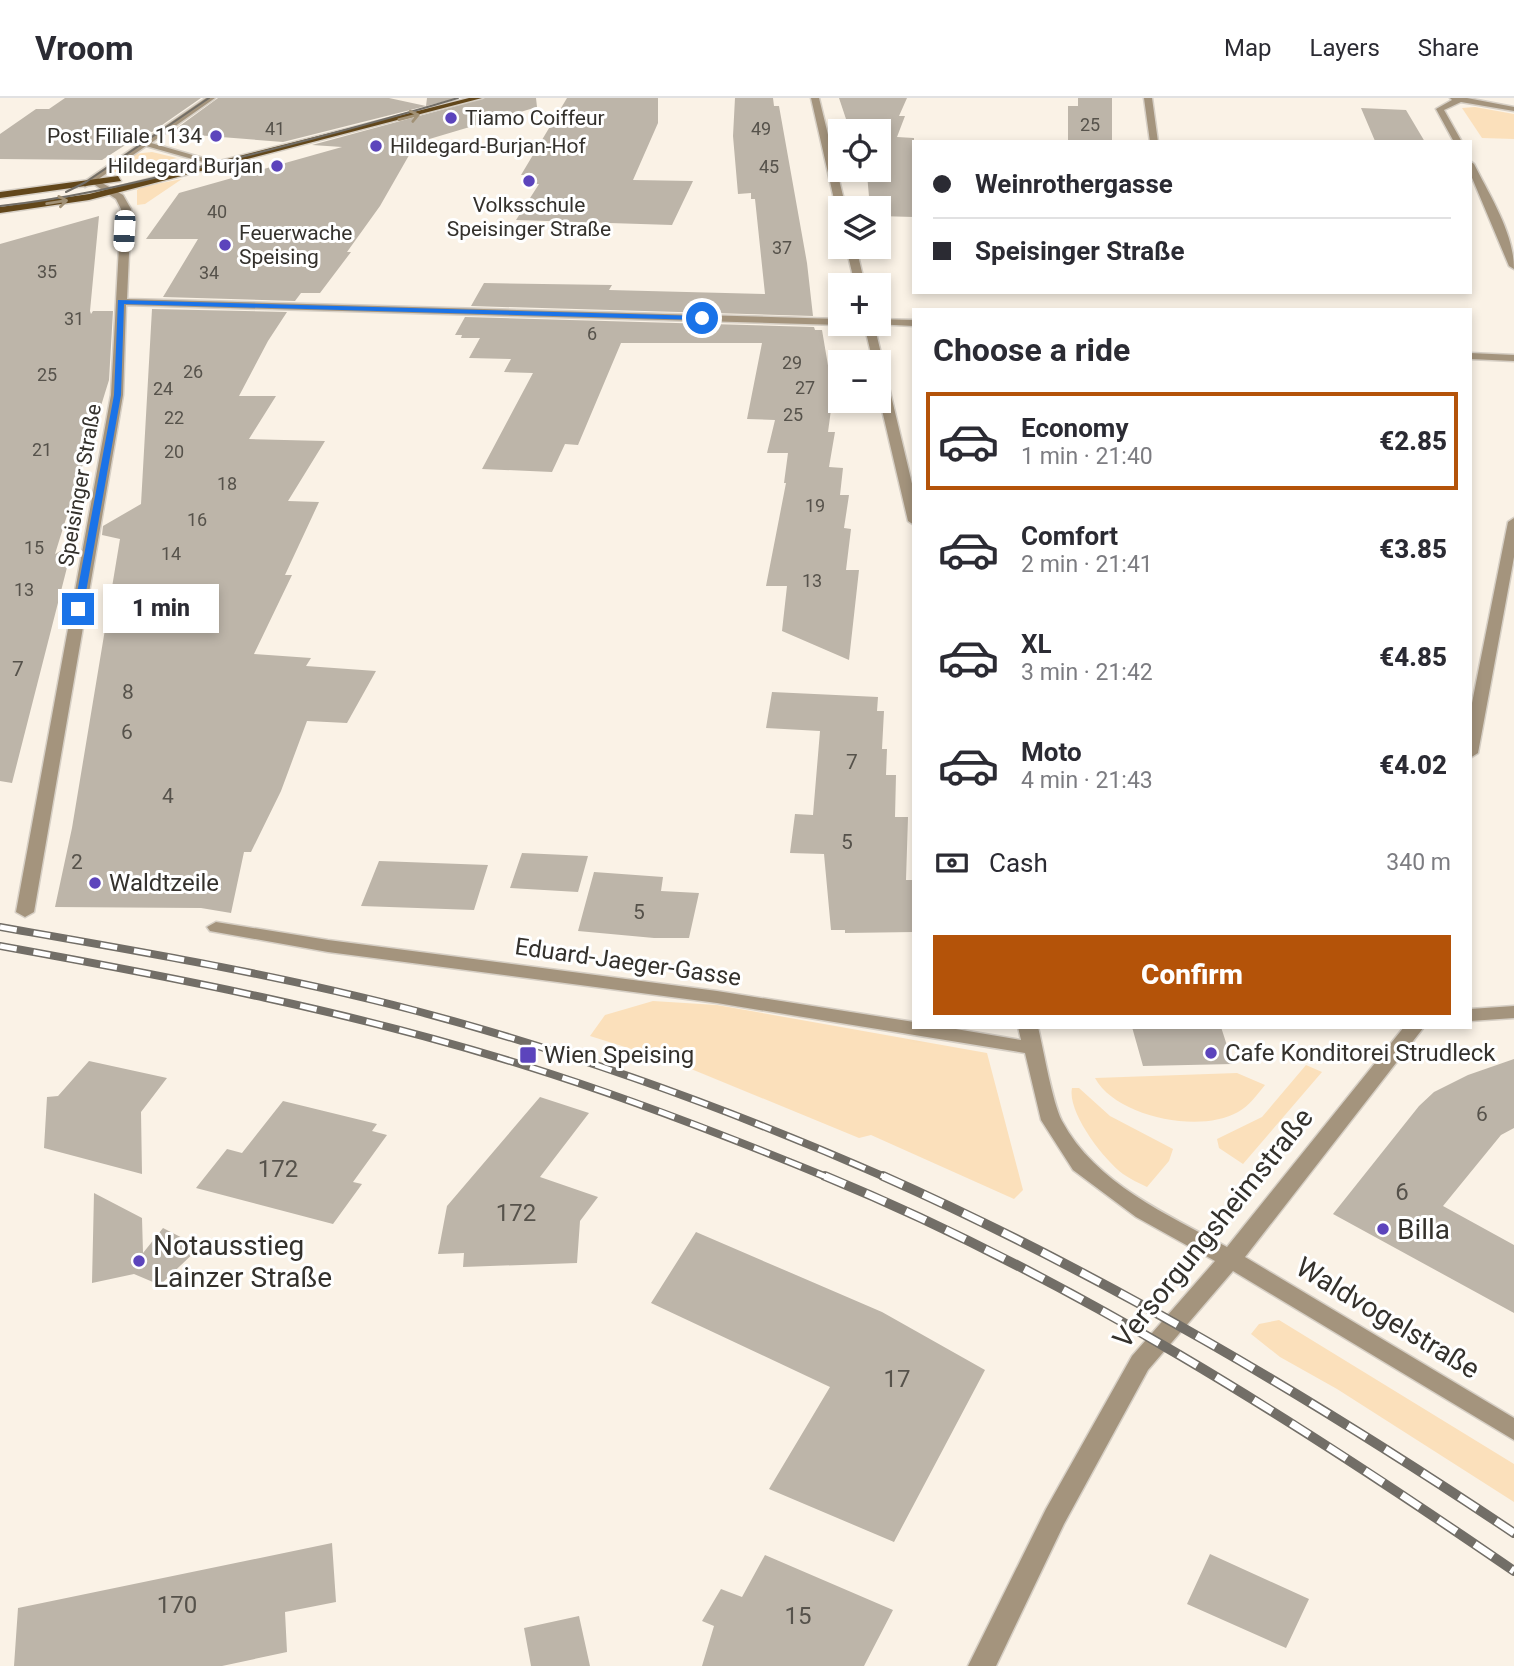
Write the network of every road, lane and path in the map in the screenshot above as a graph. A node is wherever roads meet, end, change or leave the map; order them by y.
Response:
1 (211, 98) edge
2 (436, 98) edge
3 (478, 98) edge
4 (815, 98) edge
5 (1148, 98) edge
6 (1457, 99) edge
7 (1514, 109) edge
8 (1154, 140) edge
9 (1457, 140) edge
10 (144, 143) junction
11 (200, 160) junction
12 (1472, 168) edge
13 (96, 183) junction
14 (85, 184) junction
15 (114, 191) junction
16 (0, 195) edge
17 (838, 196) edge
18 (0, 210) edge
19 (1514, 266) edge
20 (120, 302) junction
21 (828, 321) edge
22 (891, 322) edge
23 (912, 323) edge
24 (1472, 356) edge
25 (1514, 358) edge
26 (889, 413) edge
27 (912, 512) edge
28 (1513, 527) edge
29 (1472, 742) edge
30 (25, 912) dead end
31 (216, 927) dead end
32 (1514, 1012) edge
33 (1472, 1015) edge
34 (912, 1022) edge
35 (962, 1029) edge
36 (1413, 1029) edge
37 (1031, 1038) edge
38 (1230, 1258) junction
39 (1514, 1430) edge
40 (982, 1666) edge

1 - 10 street
2 - 11 main road
15 -> 3 main road
4 - 17 street
5 - 8 street
6 - 7 street
6 - 9 street
10 - 11 street
10 - 14 street
11 - 13 main road
12 - 19 street
13 - 14 main road
13 - 15 street
14 - 16 main road
18 -> 15 main road
15 - 20 street, Speisinger Straße
20 - 21 street
20 - 30 street, Speisinger Straße
22 - 23 street
24 - 25 street
26 - 27 street
28 - 29 street
31 - 34 street, Eduard-Jaeger-Gasse
32 - 33 street
35 - 37 street, Eduard-Jaeger-Gasse
36 - 38 street, Versorgungsheimstraße
37 - 38 street, Waldvogelstraße
38 - 39 street, Waldvogelstraße
38 - 40 street, Versorgungsheimstraße

